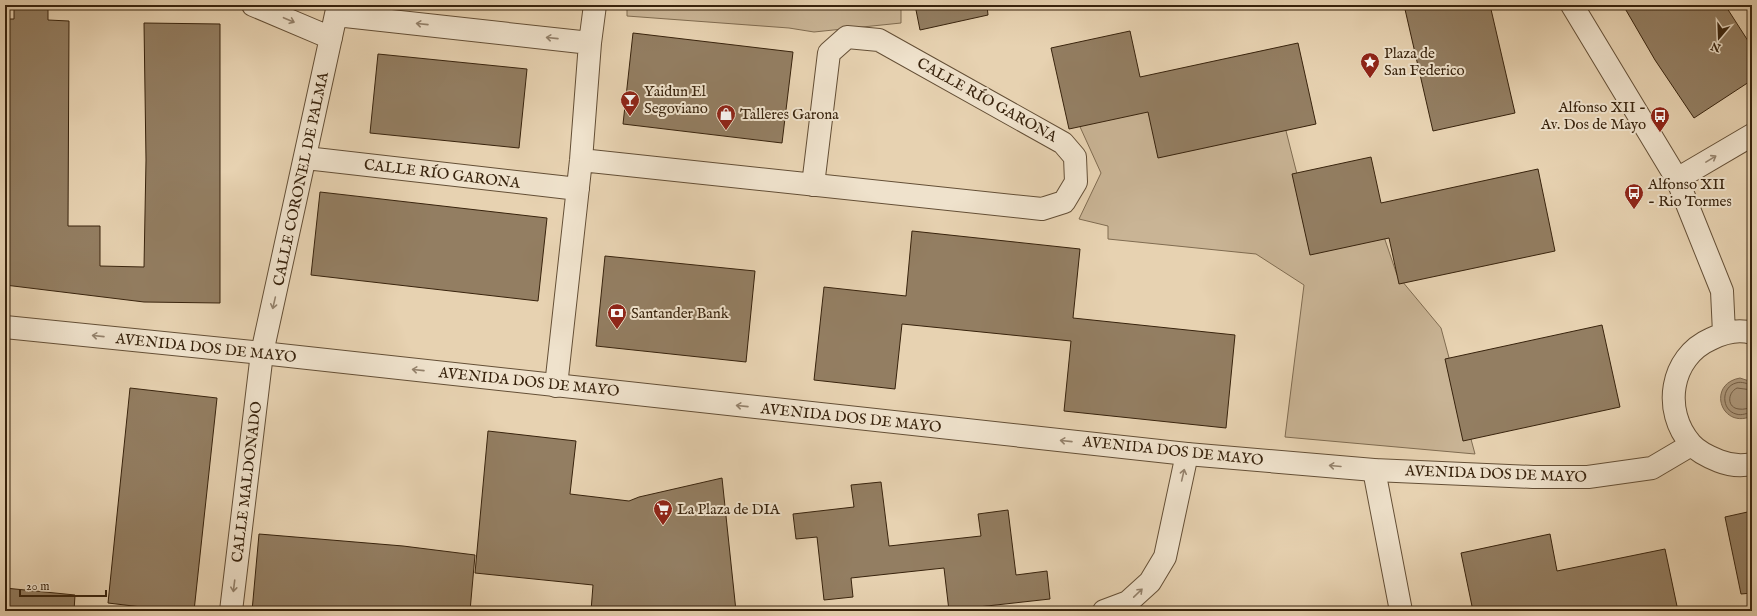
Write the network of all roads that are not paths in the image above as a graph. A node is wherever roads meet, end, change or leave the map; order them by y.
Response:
1 (253, 5) edge
2 (595, 5) edge
3 (1572, 5) edge
4 (337, 10) edge
5 (331, 38) junction
6 (590, 43) junction
7 (1752, 135) edge
8 (306, 158) junction
9 (581, 160) junction
10 (1677, 179) junction
11 (813, 185) junction
12 (578, 189) junction
13 (5, 327) edge
14 (1724, 333) junction
15 (1752, 333) edge
16 (262, 353) junction
17 (556, 386) junction
18 (1691, 445) junction
19 (1187, 454) junction
20 (1752, 464) edge
21 (1374, 470) junction
22 (231, 611) edge
23 (1104, 611) edge
24 (1401, 611) edge

1 -> 5 street
2 - 6 street
3 - 10 street
4 - 5 street, CALLE CORONEL DE PALMA
6 -> 4 street
5 - 8 street, CALLE CORONEL DE PALMA
6 - 9 street
10 -> 7 street
8 - 12 street, CALLE RÍO GARONA
8 -> 16 street, CALLE CORONEL DE PALMA
9 - 11 street, CALLE RÍO GARONA
9 - 12 street
10 - 14 street
11 - 11 street, CALLE RÍO GARONA
12 - 17 street
16 -> 13 street, AVENIDA DOS DE MAYO
14 - 15 street
14 - 18 street
17 -> 16 street, AVENIDA DOS DE MAYO
16 -> 22 street, CALLE MALDONADO
19 -> 17 street, AVENIDA DOS DE MAYO
18 - 20 street
18 - 21 street, AVENIDA DOS DE MAYO
21 -> 19 street, AVENIDA DOS DE MAYO
23 -> 19 street
21 - 24 street

